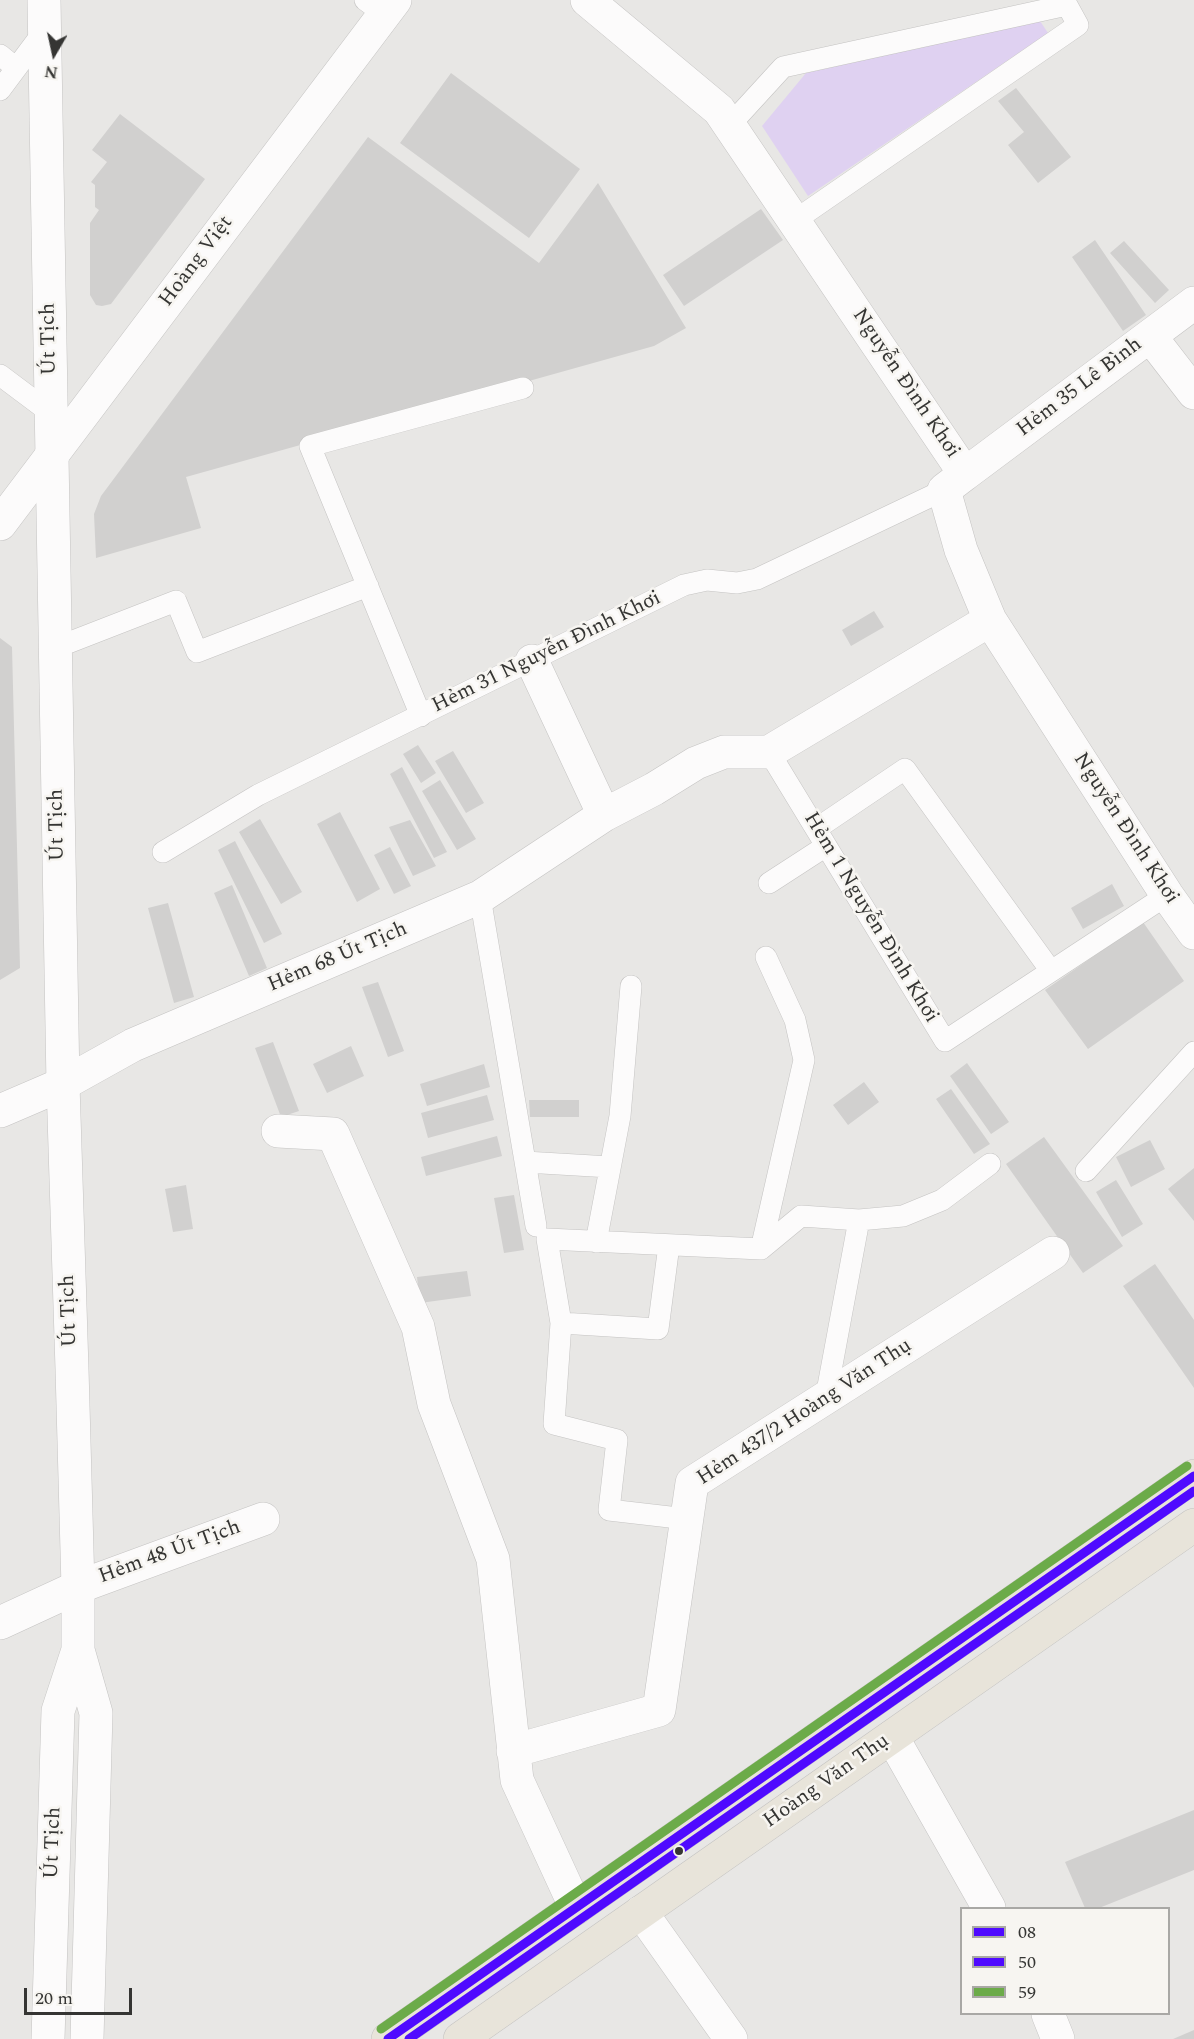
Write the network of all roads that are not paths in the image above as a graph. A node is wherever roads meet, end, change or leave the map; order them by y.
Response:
1 (587, 0) edge
2 (382, 5) edge
3 (44, 16) edge
4 (8, 61) edge
5 (0, 90) edge
6 (729, 126) junction
7 (794, 221) junction
8 (1194, 303) edge
9 (1150, 336) junction
10 (0, 375) edge
11 (523, 388) dead end
12 (1194, 393) edge
13 (52, 414) junction
14 (52, 455) junction
15 (955, 482) junction
16 (0, 524) edge
17 (368, 586) junction
18 (990, 620) junction
19 (55, 648) junction
20 (532, 661) junction
21 (421, 716) junction
22 (769, 752) junction
23 (604, 815) junction
24 (821, 838) junction
25 (163, 852) dead end
26 (769, 883) dead end
27 (1167, 895) junction
28 (480, 897) junction
29 (1194, 933) edge
30 (766, 957) dead end
31 (1051, 971) junction
32 (631, 986) dead end
33 (1194, 1052) edge
34 (63, 1084) junction
35 (0, 1111) edge
36 (278, 1131) dead end
37 (525, 1162) junction
38 (990, 1164) dead end
39 (610, 1167) junction
40 (1086, 1171) dead end
41 (859, 1220) junction
42 (542, 1233) junction
43 (596, 1242) junction
44 (669, 1245) junction
45 (761, 1250) junction
46 (1053, 1253) dead end
47 (561, 1323) junction
48 (826, 1397) junction
49 (1194, 1476) edge
50 (263, 1518) dead end
51 (687, 1520) junction
52 (1194, 1525) edge
53 (78, 1587) junction
54 (0, 1623) edge
55 (78, 1650) junction
56 (892, 1737) junction
57 (513, 1751) junction
58 (988, 1907) edge
59 (576, 1908) junction
60 (641, 1912) junction
61 (1048, 2015) edge
62 (48, 2039) edge
63 (87, 2039) edge
64 (388, 2039) edge
65 (460, 2039) edge
66 (731, 2039) edge
67 (1058, 2039) edge

1 - 6 street, Nguyễn Đình Khơi
2 - 14 street, Hoàng Việt
3 - 4 lane
3 - 13 street, Út Tịch
4 - 5 lane
6 - 7 street, Nguyễn Đình Khơi
6 - 7 lane
7 - 15 street, Nguyễn Đình Khơi
8 - 9 street, Hẻm 35 Lê Bình
9 - 12 street
9 - 15 street, Hẻm 35 Lê Bình
10 - 13 lane
11 - 17 lane
13 - 14 street, Út Tịch
14 - 16 street, Hoàng Việt
14 - 19 street, Út Tịch
15 - 18 street, Nguyễn Đình Khơi
15 - 20 lane, Hẻm 31 Nguyễn Đình Khơi
17 - 19 lane
17 - 21 lane
18 - 22 street
18 - 27 street, Nguyễn Đình Khơi
19 - 34 street, Út Tịch
20 - 21 lane, Hẻm 31 Nguyễn Đình Khơi
20 - 23 street
21 - 25 lane, Hẻm 31 Nguyễn Đình Khơi
22 - 23 street, Hẻm 68 Út Tịch
22 - 24 lane, Hẻm 1 Nguyễn Đình Khơi
23 - 28 street, Hẻm 68 Út Tịch
24 - 26 lane
24 - 31 lane
24 - 31 lane, Hẻm 1 Nguyễn Đình Khơi
27 - 29 street, Nguyễn Đình Khơi
27 - 31 lane, Hẻm 1 Nguyễn Đình Khơi
28 - 34 street, Hẻm 68 Út Tịch
28 - 37 lane
30 - 45 lane
32 - 39 lane
33 - 40 lane
34 - 35 street, Hẻm 68 Út Tịch
34 - 53 street, Út Tịch
36 - 57 street
37 - 39 lane
37 - 42 lane
38 - 41 lane
39 - 43 lane
41 - 45 lane
41 - 48 lane
42 - 43 lane
42 - 47 lane
43 - 44 lane
44 - 45 lane
44 - 47 lane
46 - 48 street, Hẻm 437/2 Hoàng Văn Thụ
47 - 51 lane
48 - 51 street, Hẻm 437/2 Hoàng Văn Thụ
49 - 59 main road, Hoàng Văn Thụ
50 - 53 street, Hẻm 48 Út Tịch
51 - 57 street, Hẻm 437/2 Hoàng Văn Thụ
52 - 56 main road, Hoàng Văn Thụ
53 - 54 street, Hẻm 48 Út Tịch
53 - 55 street, Út Tịch
55 - 62 street, Út Tịch
55 - 63 street, Út Tịch
56 - 58 street
56 - 60 main road, Hoàng Văn Thụ
57 - 59 street
59 - 64 main road, Hoàng Văn Thụ
60 - 65 main road, Hoàng Văn Thụ
60 - 66 street
61 - 67 street

